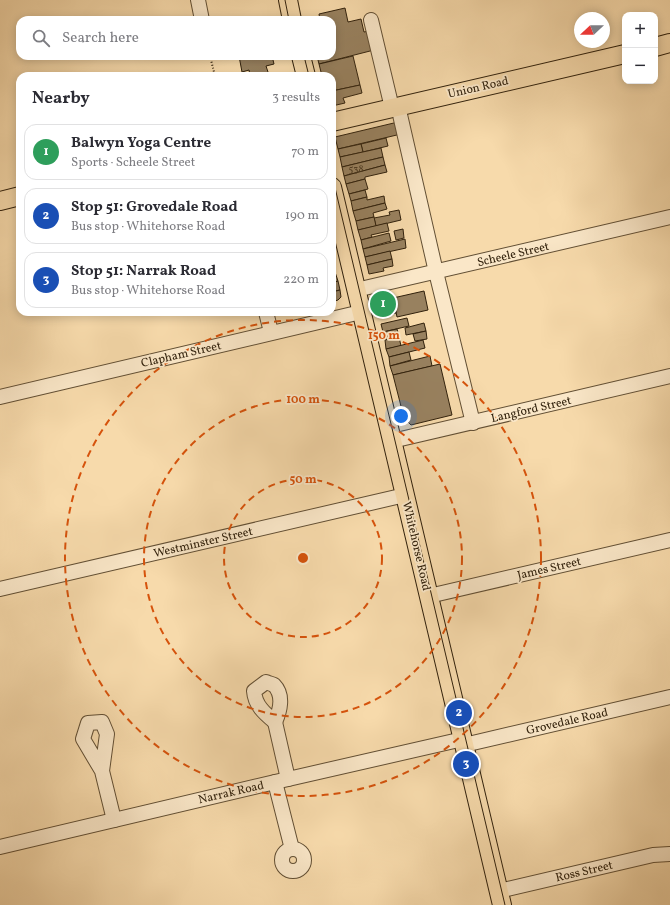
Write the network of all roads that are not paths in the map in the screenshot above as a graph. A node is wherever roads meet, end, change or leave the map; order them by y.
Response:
1 (198, 0) edge
2 (288, 0) edge
3 (201, 16) edge
4 (291, 16) edge
5 (371, 20) dead end
6 (670, 43) edge
7 (658, 46) edge
8 (622, 55) edge
9 (302, 60) edge
10 (305, 72) edge
11 (395, 107) junction
12 (336, 121) edge
13 (16, 197) edge
14 (0, 201) edge
15 (336, 204) edge
16 (670, 217) edge
17 (436, 272) junction
18 (356, 290) junction
19 (362, 312) junction
20 (267, 316) edge
21 (271, 332) junction
22 (670, 376) edge
23 (0, 397) edge
24 (473, 423) junction
25 (392, 441) junction
26 (405, 495) junction
27 (670, 540) edge
28 (0, 589) edge
29 (429, 596) junction
30 (670, 697) edge
31 (275, 722) dead end
32 (464, 742) junction
33 (102, 771) dead end
34 (282, 780) junction
35 (114, 820) junction
36 (0, 847) edge
37 (292, 849) dead end
38 (670, 854) edge
39 (501, 898) edge

1 - 3 street
2 - 4 main road
5 - 11 street
6 - 7 main road
8 - 11 main road, Union Road
9 - 10 main road
11 - 12 main road, Union Road
11 - 17 street
13 - 14 main road
15 - 18 main road, Whitehorse Road
16 - 17 street, Scheele Street
17 - 18 street, Scheele Street
17 - 24 street
18 - 19 main road, Whitehorse Road
19 - 21 street, Clapham Street
19 - 25 main road, Whitehorse Road
20 - 21 street
21 - 23 street, Clapham Street
22 - 24 street, Langford Street
24 - 25 street, Langford Street
25 - 26 main road, Whitehorse Road
26 - 28 street, Westminster Street
26 - 29 main road, Whitehorse Road
27 - 29 street, James Street
29 - 32 main road, Whitehorse Road
30 - 32 street, Grovedale Road
31 - 34 street
32 - 34 street, Narrak Road
32 - 39 main road, Whitehorse Road
33 - 35 street
34 - 35 street, Narrak Road
34 - 37 street
35 - 36 street, Narrak Road
38 - 39 street, Ross Street

